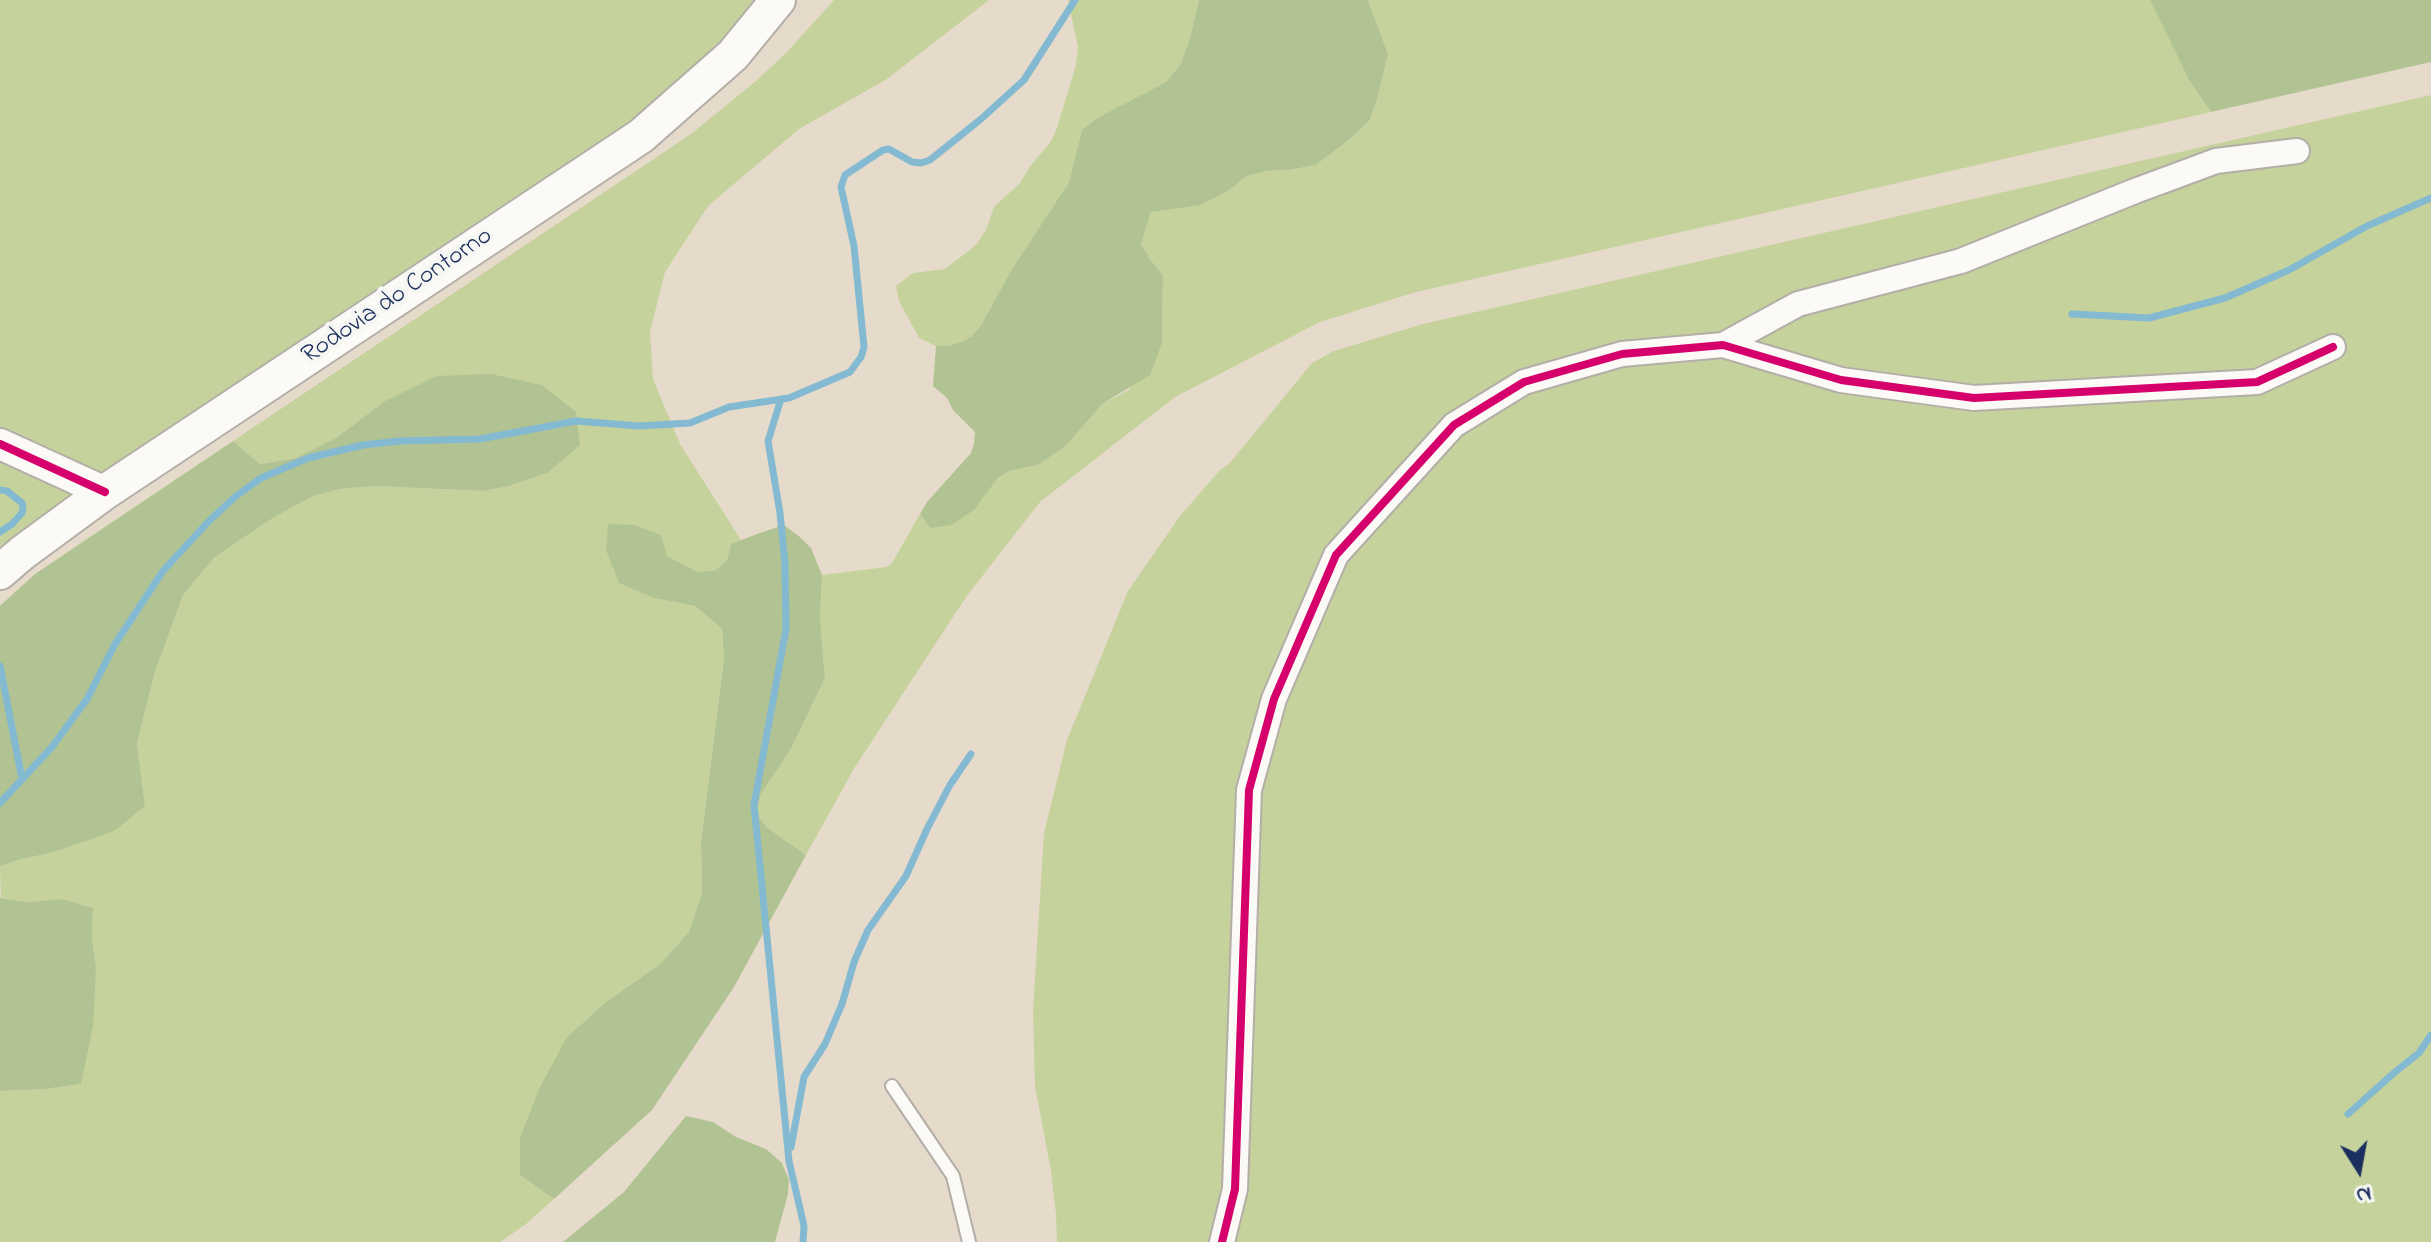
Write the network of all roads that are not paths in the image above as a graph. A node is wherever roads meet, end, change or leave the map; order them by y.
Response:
1 (778, 0) edge
2 (2297, 151) dead end
3 (1723, 345) junction
4 (2333, 347) dead end
5 (0, 444) edge
6 (105, 492) junction
7 (0, 572) edge
8 (892, 1086) dead end
9 (969, 1242) edge
10 (1222, 1242) edge

1 - 6 main road, Rodovia do Contorno
2 - 3 street
3 - 4 street
3 - 10 street
5 - 6 street
6 - 7 main road, Rodovia do Contorno
8 - 9 lane

